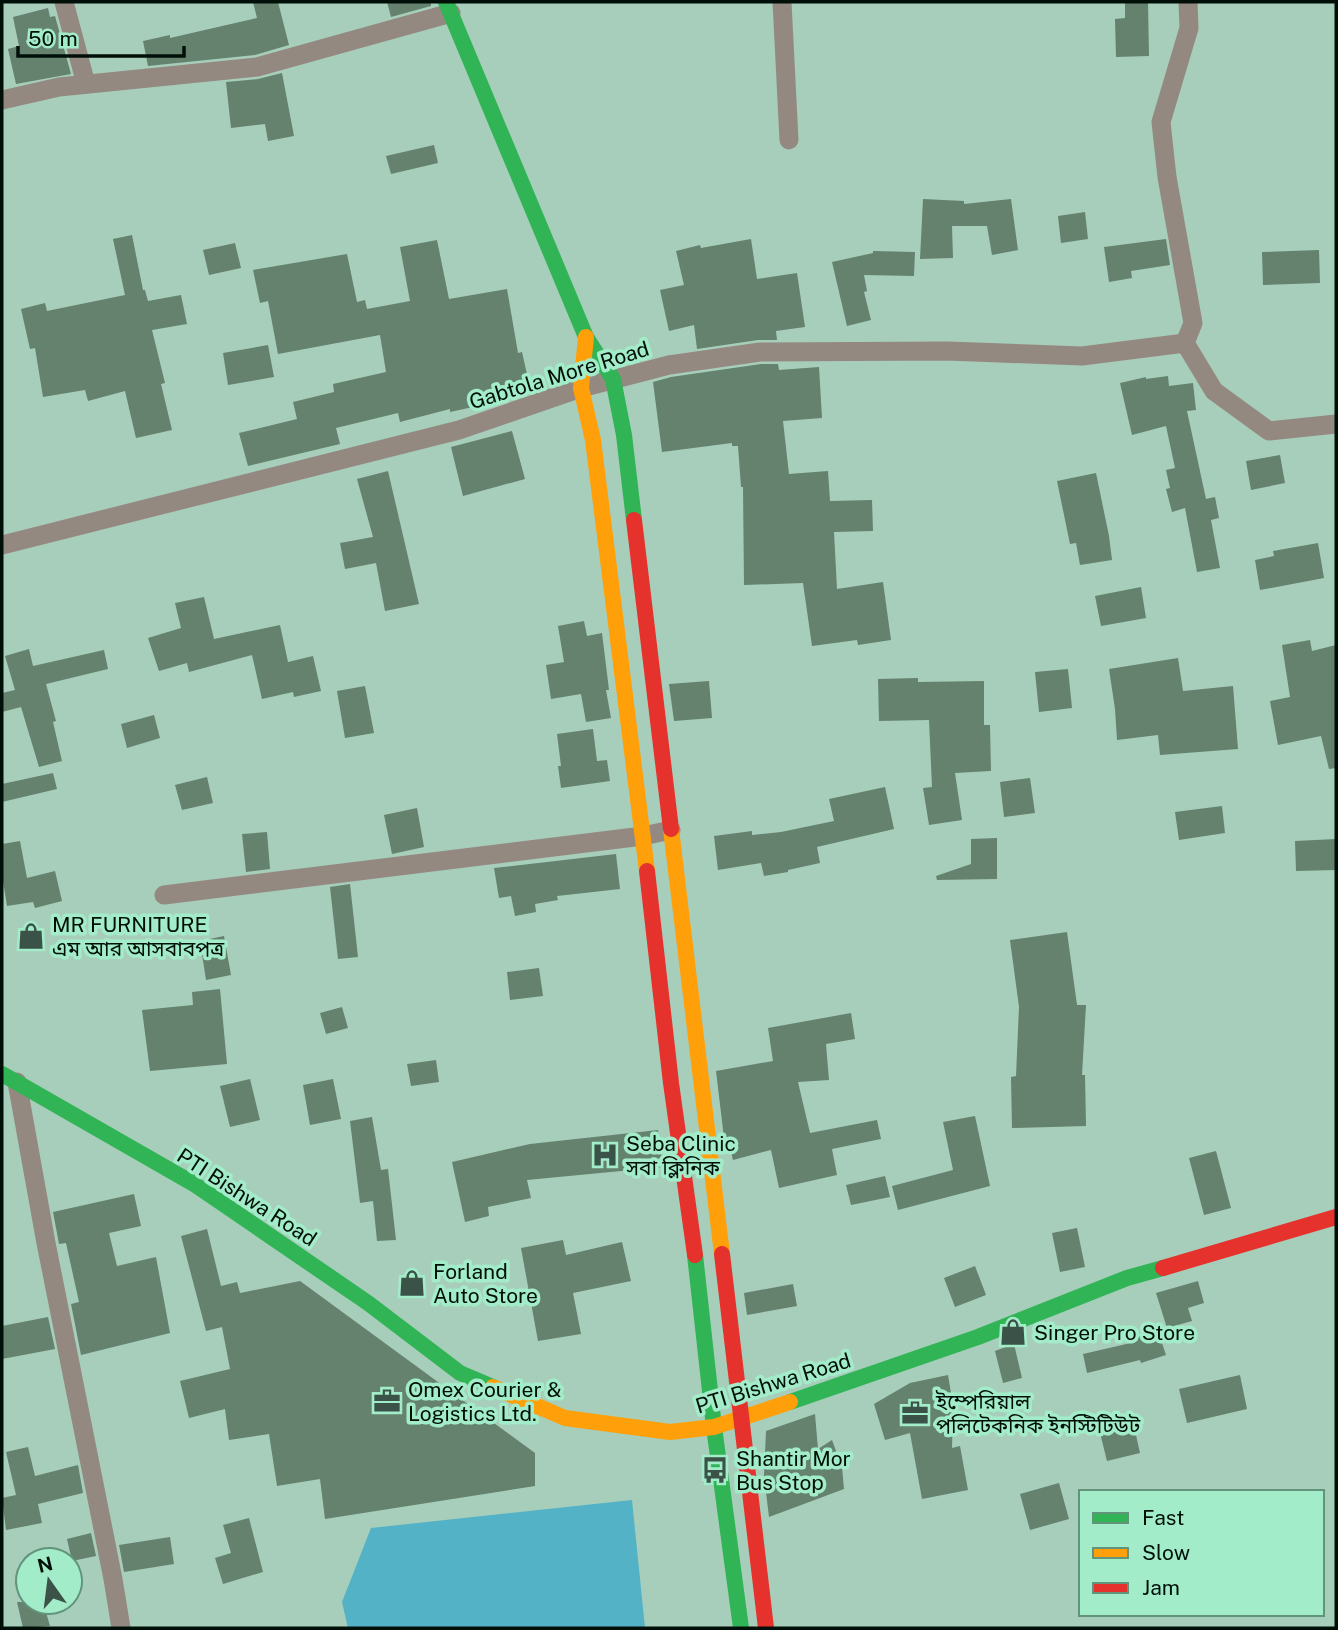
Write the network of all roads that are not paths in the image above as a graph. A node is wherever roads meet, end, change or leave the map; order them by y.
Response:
1 (64, 2) edge
2 (782, 2) edge
3 (1188, 2) edge
4 (448, 7) edge
5 (86, 84) junction
6 (2, 100) edge
7 (789, 140) dead end
8 (586, 337) junction
9 (1185, 344) junction
10 (613, 379) junction
11 (581, 388) junction
12 (1336, 424) edge
13 (2, 545) edge
14 (671, 830) junction
15 (643, 836) junction
16 (163, 895) dead end
17 (695, 1031) junction
18 (665, 1035) junction
19 (9, 1078) edge
20 (1336, 1217) edge
21 (742, 1419) junction
22 (714, 1427) junction
23 (121, 1628) edge
24 (741, 1628) edge
25 (766, 1628) edge

1 - 5 street
2 - 7 street
3 - 9 street
4 - 5 street
4 - 8 main road
5 - 6 street
8 - 10 main road
8 - 11 main road
9 - 10 street, Gabtola More Road
9 - 12 street
10 - 11 street, Gabtola More Road
10 - 14 main road
11 - 13 street, Gabtola More Road
11 - 15 main road
14 - 15 street
14 - 17 main road
15 - 16 street
15 - 18 main road
17 - 18 main road
17 - 21 main road
18 - 22 main road
19 - 22 main road, PTI Bishwa Road
19 - 23 street
20 - 21 main road, PTI Bishwa Road
21 - 22 main road, PTI Bishwa Road
21 - 25 main road
22 - 24 main road

